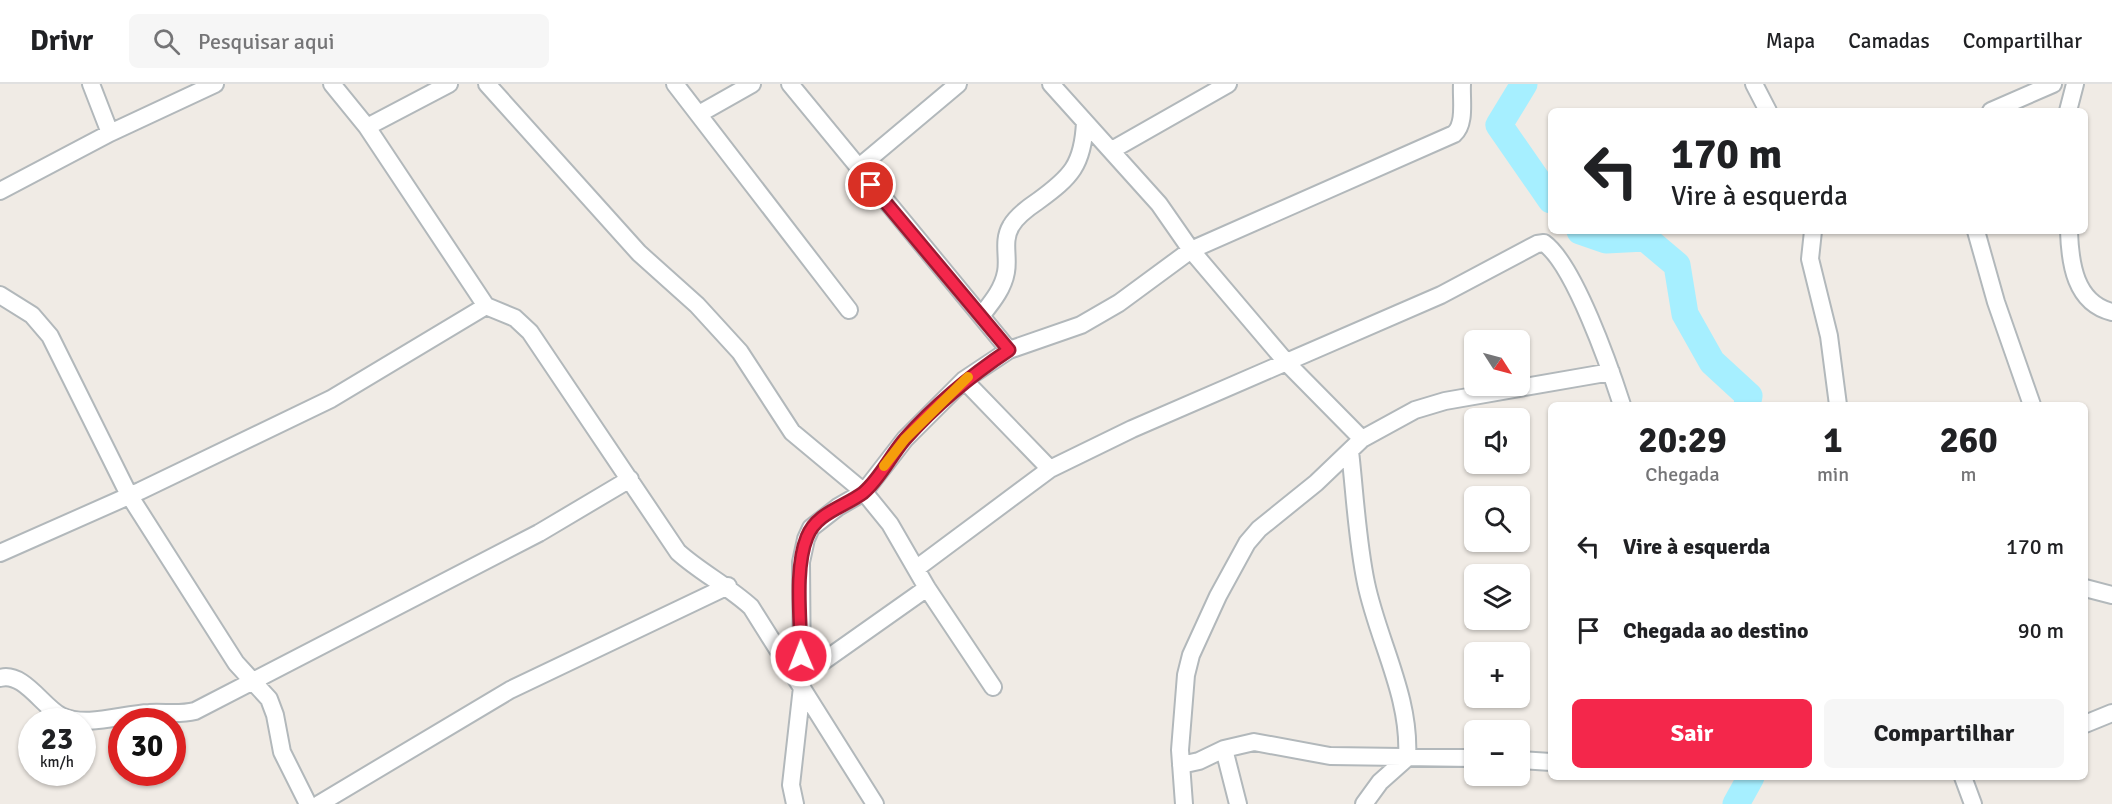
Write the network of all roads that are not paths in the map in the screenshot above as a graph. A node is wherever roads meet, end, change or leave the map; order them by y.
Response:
1 (91, 84) edge
2 (215, 84) edge
3 (332, 84) edge
4 (449, 84) edge
5 (487, 84) edge
6 (675, 84) edge
7 (752, 84) edge
8 (790, 84) edge
9 (957, 84) edge
10 (1051, 84) edge
11 (1228, 84) edge
12 (1462, 84) edge
13 (1754, 84) edge
14 (2053, 84) edge
15 (2074, 84) edge
16 (1766, 108) edge
17 (1998, 108) edge
18 (2069, 108) edge
19 (699, 114) junction
20 (1085, 122) junction
21 (367, 127) junction
22 (110, 133) junction
23 (1112, 150) junction
24 (858, 168) junction
25 (0, 191) edge
26 (1813, 234) edge
27 (1977, 234) edge
28 (2068, 234) edge
29 (1191, 250) junction
30 (0, 295) edge
31 (486, 306) junction
32 (849, 310) dead end
33 (2112, 312) edge
34 (981, 316) junction
35 (1009, 350) junction
36 (1287, 363) junction
37 (1611, 372) junction
38 (964, 380) junction
39 (1621, 402) edge
40 (1838, 402) edge
41 (2031, 402) edge
42 (1356, 445) junction
43 (1050, 469) junction
44 (630, 478) junction
45 (864, 492) junction
46 (129, 495) junction
47 (0, 553) edge
48 (917, 568) junction
49 (728, 586) junction
50 (927, 588) junction
51 (2088, 589) edge
52 (2112, 596) edge
53 (0, 678) edge
54 (250, 681) junction
55 (802, 682) junction
56 (993, 687) dead end
57 (2112, 713) edge
58 (2088, 723) edge
59 (1224, 749) junction
60 (1407, 758) junction
61 (1464, 758) edge
62 (1530, 761) edge
63 (1548, 762) edge
64 (1181, 765) junction
65 (1964, 780) edge
66 (327, 802) edge
67 (308, 804) edge
68 (795, 804) edge
69 (875, 804) edge
70 (1184, 804) edge
71 (1238, 804) edge
72 (1364, 804) edge
73 (1973, 804) edge

1 - 22 street
2 - 22 street
3 - 21 street
4 - 21 street
5 - 45 street
6 - 19 street
7 - 19 street
8 - 24 street
9 - 24 street
10 - 20 street
11 - 23 street
12 - 29 street
13 - 16 street
14 - 17 street
15 - 18 street
19 - 32 street
20 - 23 street
20 - 34 street
21 - 31 street
22 - 25 street
23 - 29 street
24 - 34 street
26 - 40 street
27 - 41 street
28 - 33 street
29 - 35 street
29 - 36 street
30 - 46 street
31 - 44 street
31 - 46 street
34 - 35 street
35 - 38 street
36 - 37 street
36 - 42 street
36 - 43 street
37 - 39 street
37 - 42 street
38 - 43 street
38 - 45 street
42 - 60 street
42 - 64 street
43 - 48 street
44 - 49 street
44 - 54 street
45 - 48 street
45 - 55 street
46 - 47 street
46 - 54 street
48 - 50 street
49 - 55 street
49 - 66 street
50 - 55 street
50 - 56 street
51 - 52 street
53 - 54 street
54 - 67 street
55 - 68 street
55 - 69 street
57 - 58 street
59 - 60 street
59 - 64 street
59 - 71 street
60 - 61 street
60 - 72 street
62 - 63 street
64 - 70 street
65 - 73 street

